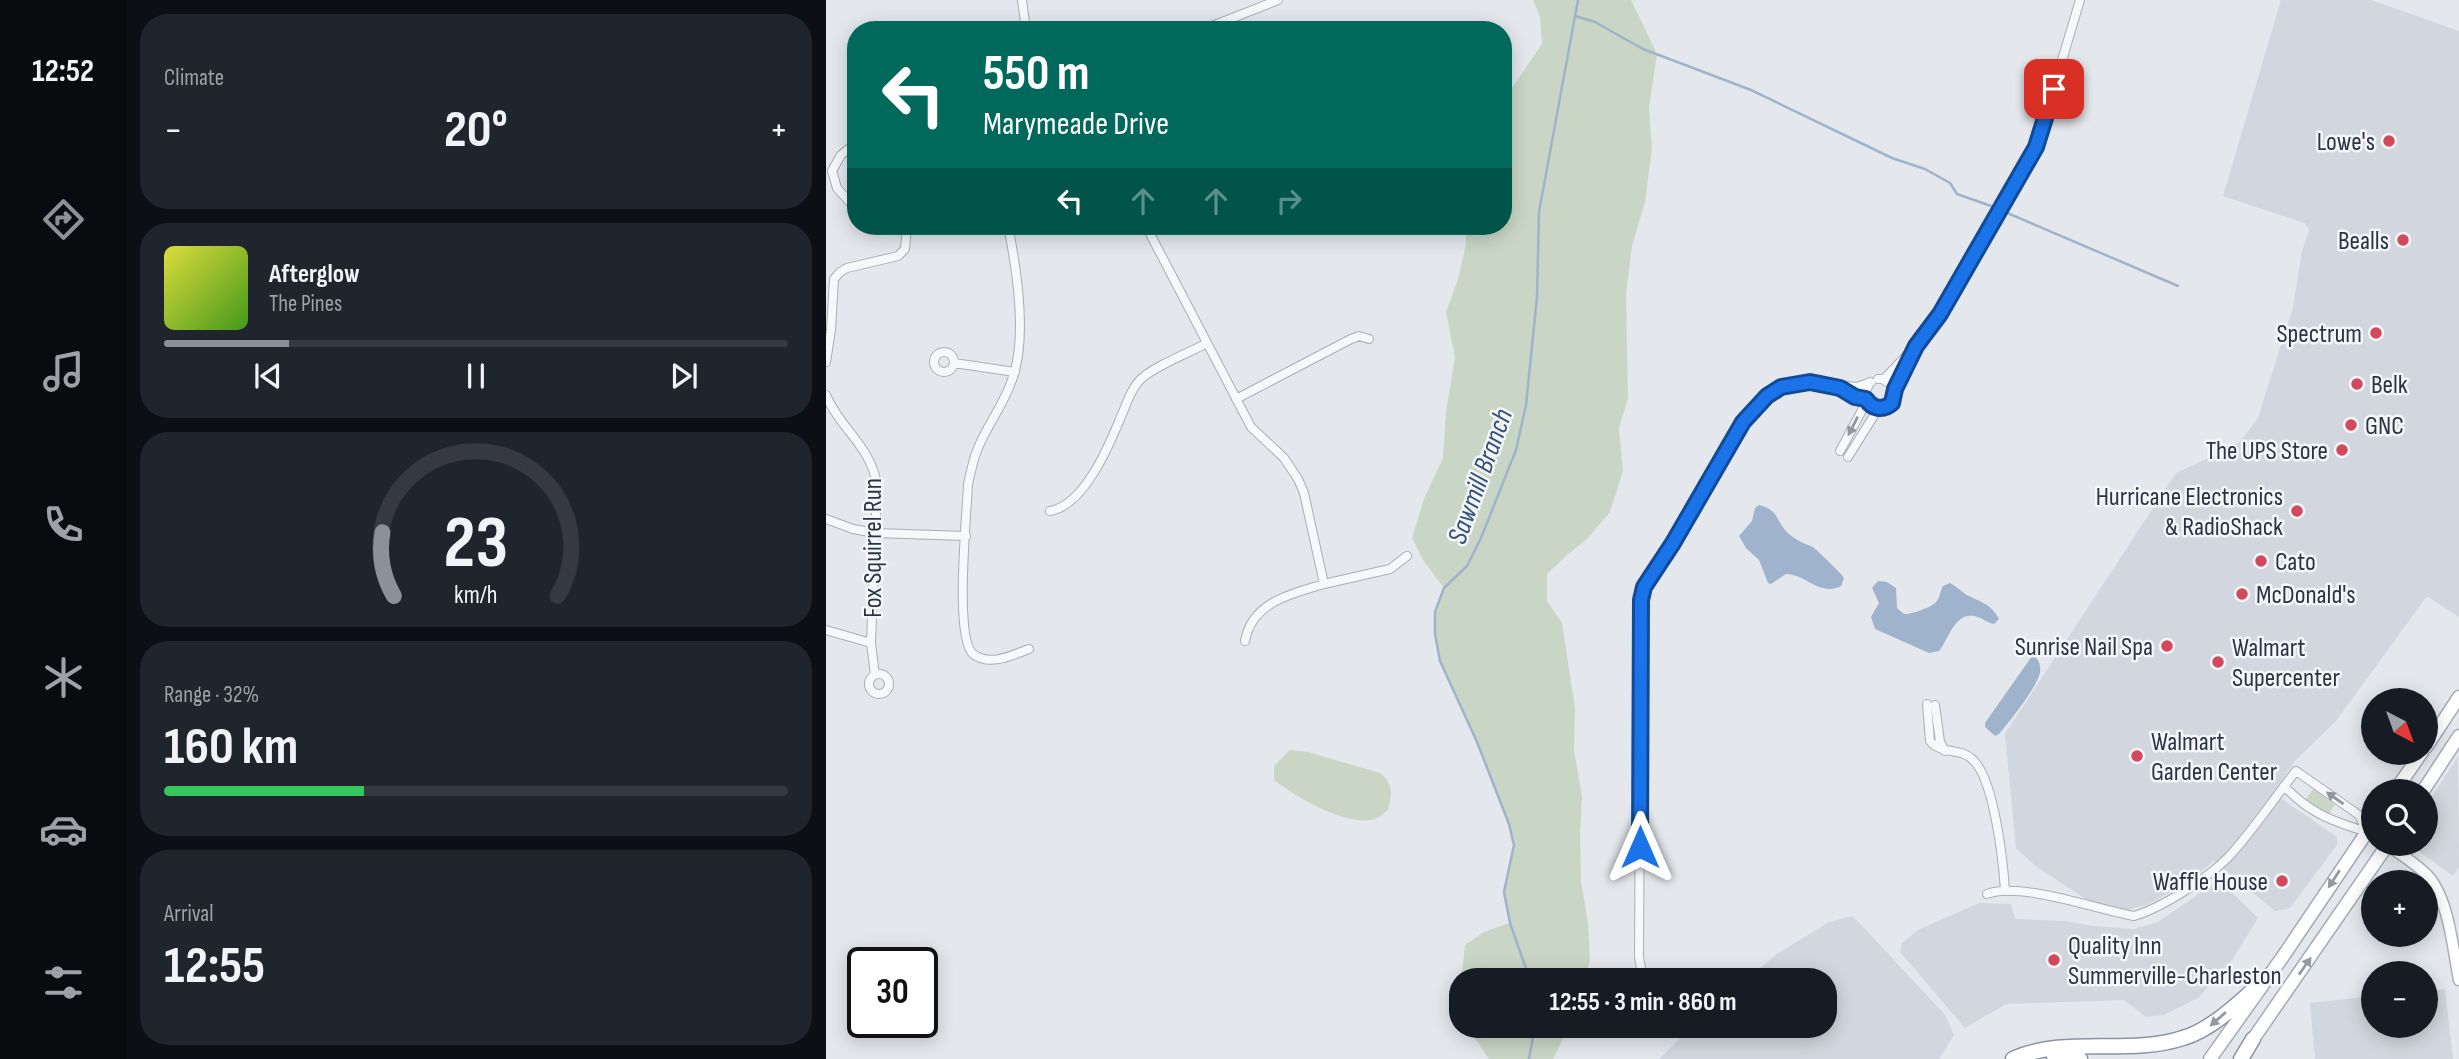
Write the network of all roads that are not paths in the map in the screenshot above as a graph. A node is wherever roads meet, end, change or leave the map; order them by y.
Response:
1 (1021, 0) edge
2 (1278, 0) edge
3 (2080, 0) edge
4 (1024, 21) edge
5 (1225, 21) edge
6 (847, 151) edge
7 (831, 184) edge
8 (847, 201) edge
9 (906, 235) edge
10 (1010, 235) edge
11 (1151, 235) edge
12 (1369, 339) dead end
13 (1206, 344) junction
14 (1916, 346) junction
15 (826, 362) edge
16 (954, 363) dead end
17 (1015, 372) junction
18 (1875, 380) junction
19 (1828, 384) junction
20 (1895, 389) junction
21 (826, 395) edge
22 (1236, 399) junction
23 (1866, 400) junction
24 (1878, 408) junction
25 (1840, 451) dead end
26 (1848, 457) dead end
27 (1050, 511) dead end
28 (826, 519) edge
29 (875, 533) junction
30 (966, 536) junction
31 (1407, 556) dead end
32 (1324, 584) junction
33 (826, 630) edge
34 (1245, 640) dead end
35 (871, 643) junction
36 (1029, 649) dead end
37 (875, 675) dead end
38 (2459, 697) edge
39 (1931, 705) dead end
40 (2438, 729) edge
41 (2459, 736) edge
42 (2431, 779) edge
43 (2284, 786) junction
44 (2361, 818) edge
45 (2361, 827) edge
46 (2361, 844) edge
47 (2379, 856) edge
48 (2404, 856) edge
49 (2005, 890) junction
50 (1987, 894) dead end
51 (1642, 968) edge
52 (2270, 975) junction
53 (2459, 980) edge
54 (2253, 1039) joint
55 (2013, 1059) edge
56 (2025, 1059) edge
57 (2080, 1059) edge
58 (2210, 1059) edge
59 (2240, 1059) edge

1 - 4 street
2 - 5 street
3 - 14 street
6 - 7 street
7 - 8 street
9 - 15 street
10 - 17 street
11 - 13 street
12 - 22 street
13 - 22 street
13 - 27 street
14 - 18 street
14 - 20 street
16 - 17 street
17 - 30 street
18 - 19 street
18 - 20 street
18 - 23 street
19 - 23 street
19 - 51 street
20 - 24 street
21 - 29 street, Fox Squirrel Run
22 - 32 street
23 - 24 street
23 -> 25 street
24 - 26 street
28 - 29 street
29 - 30 street
29 - 35 street, Fox Squirrel Run
30 - 36 street
31 - 32 street
32 - 34 street
33 - 35 street
35 - 37 street, Fox Squirrel Run
38 - 40 main road
39 - 49 street
41 - 42 main road
44 -> 43 street
43 - 45 street
43 - 49 street
46 -> 52 main road
54 -> 47 main road
48 - 53 main road
49 - 50 street
52 -> 55 highway
52 - 58 main road
54 - 59 highway
56 - 57 highway

